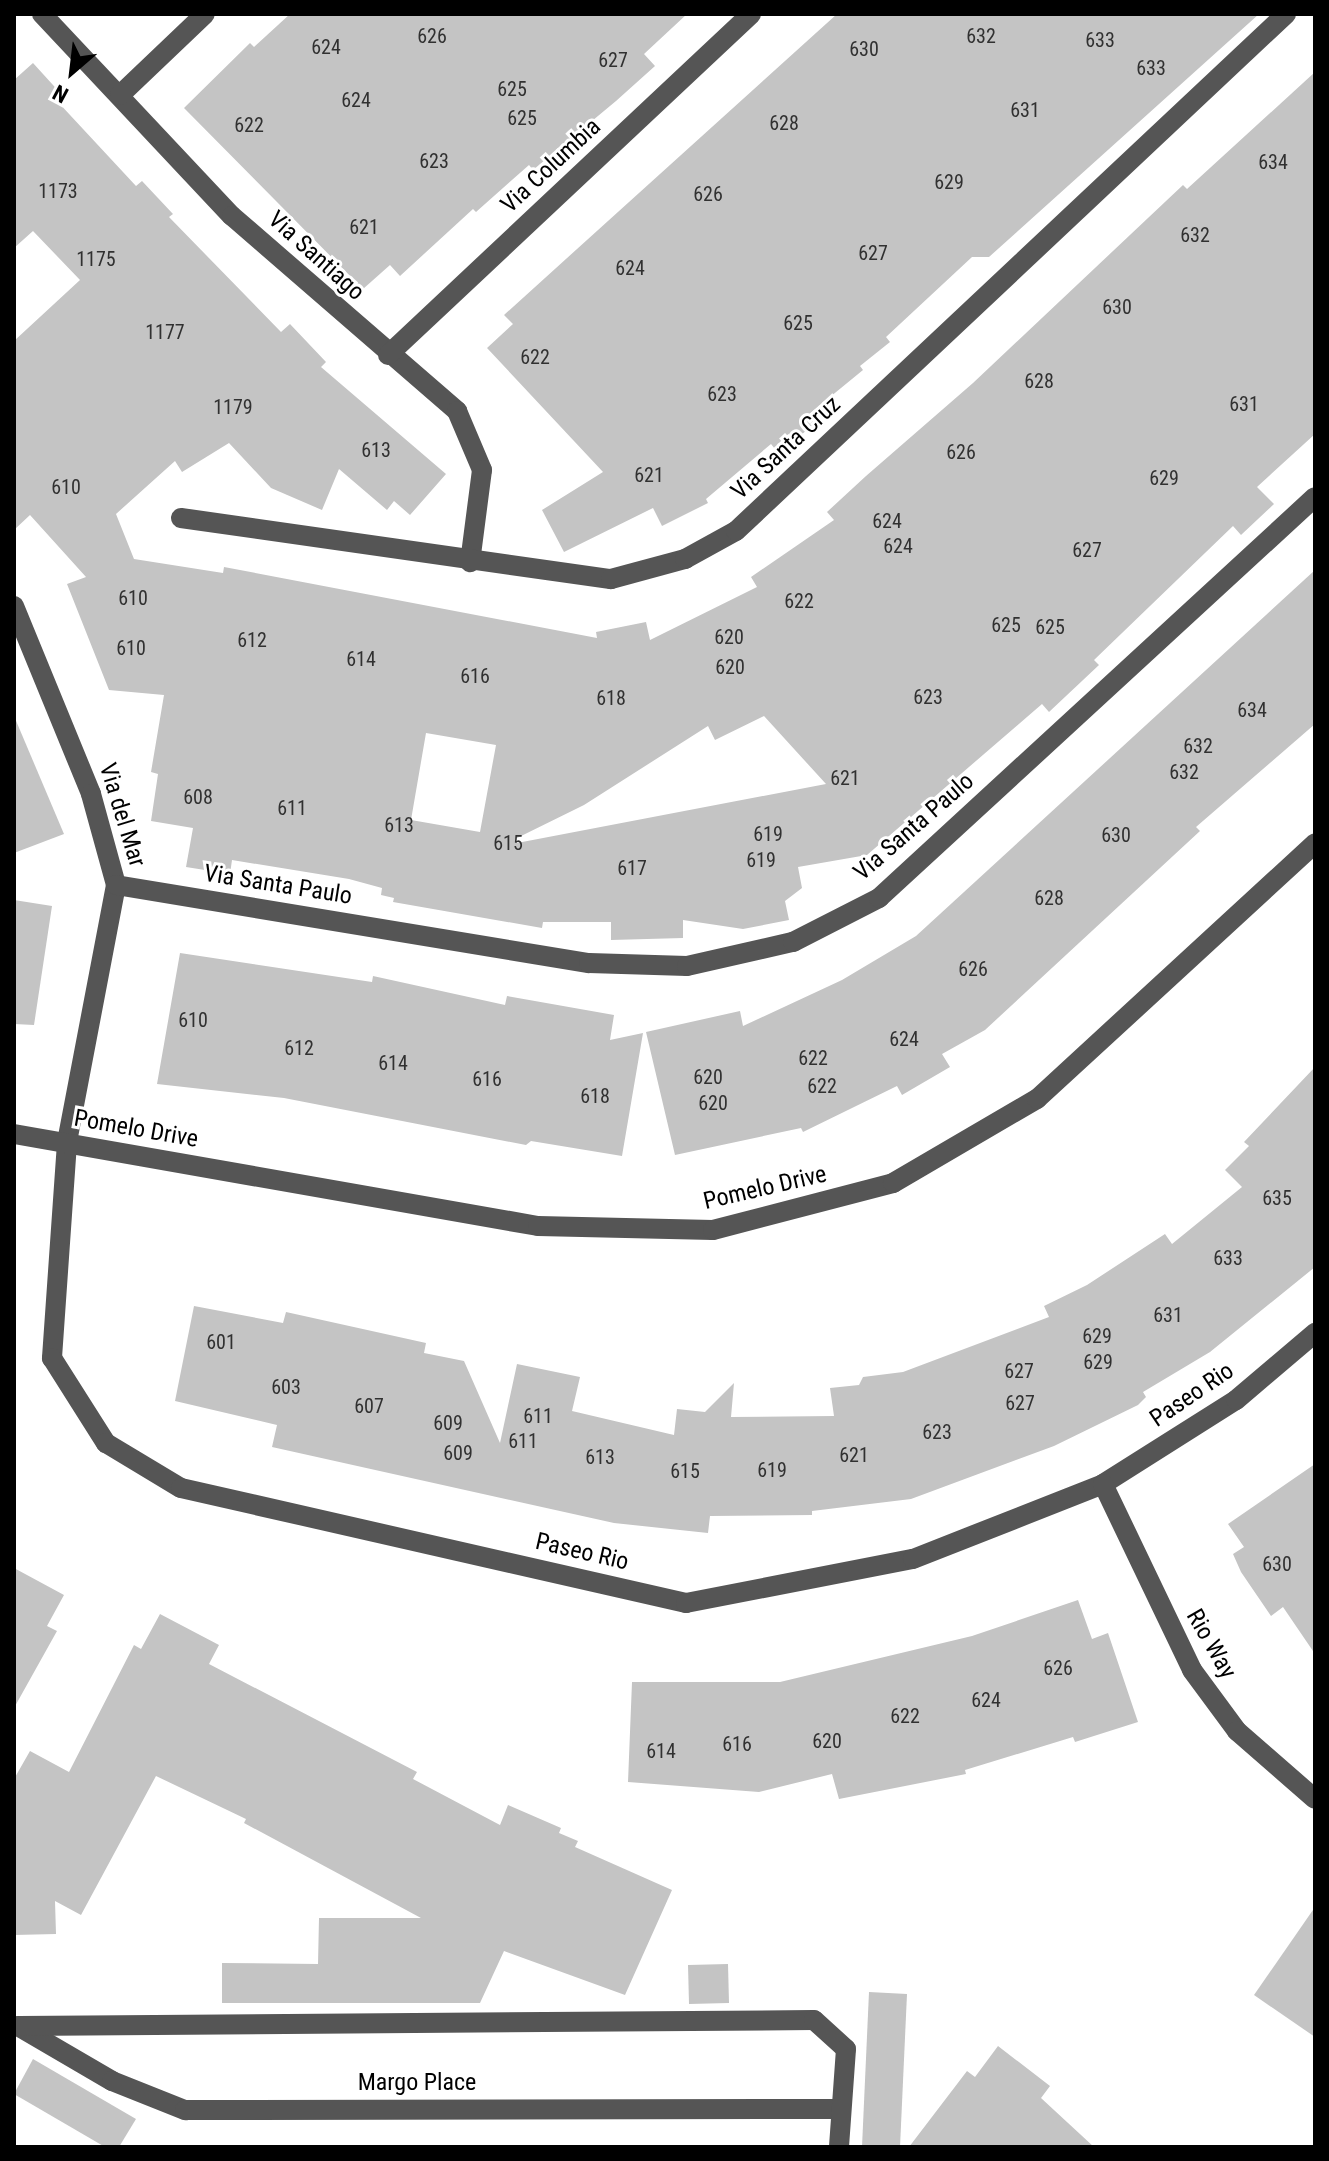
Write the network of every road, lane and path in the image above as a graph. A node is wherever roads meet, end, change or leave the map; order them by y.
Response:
1 (42, 14) edge
2 (205, 14) edge
3 (751, 14) edge
4 (1286, 14) edge
5 (120, 95) junction
6 (388, 355) junction
7 (1315, 497) edge
8 (181, 518) dead end
9 (470, 562) junction
10 (14, 606) edge
11 (1315, 843) edge
12 (116, 885) junction
13 (14, 1134) edge
14 (67, 1143) junction
15 (1315, 1333) edge
16 (1103, 1484) junction
17 (1315, 1799) edge
18 (16, 2026) edge
19 (841, 2109) junction
20 (839, 2147) edge

1 - 5 street, Via Santiago
2 - 5 street
3 - 6 street, Via Columbia
4 - 9 street, Via Santa Cruz
5 - 6 street, Via Santiago
6 - 9 street, Via Santiago
7 - 12 street, Via Santa Paulo
8 - 9 street, Via Santa Cruz
10 - 12 street, Via del Mar
11 - 14 street, Pomelo Drive
12 - 14 street, Via del Mar
13 - 14 street, Pomelo Drive
14 - 16 street, Paseo Rio
15 - 16 street, Paseo Rio
16 - 17 street, Rio Way
18 - 19 street, Margo Place
18 - 19 street
19 - 20 street

